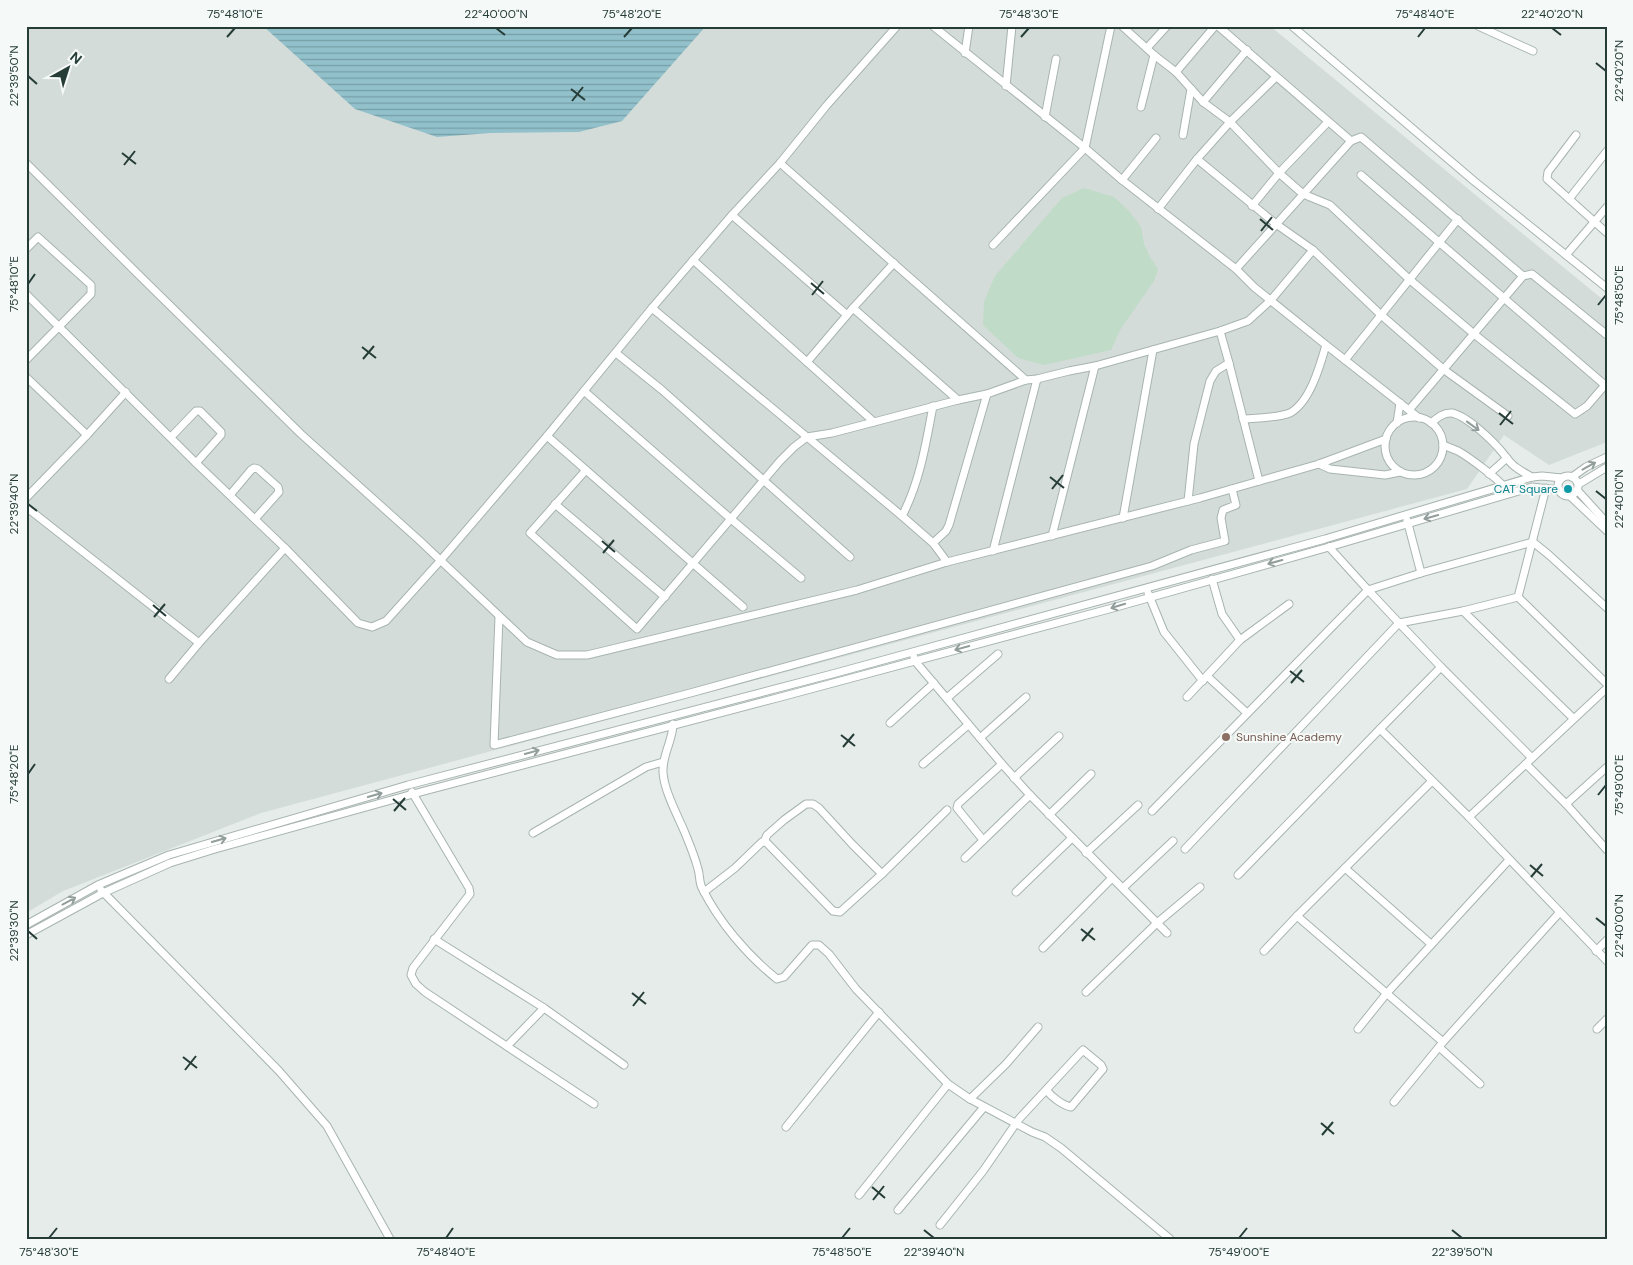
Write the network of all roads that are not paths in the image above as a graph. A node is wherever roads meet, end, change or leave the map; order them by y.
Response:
1 (897, 26) edge
2 (933, 26) edge
3 (969, 26) edge
4 (1012, 26) edge
5 (1111, 26) edge
6 (1122, 26) edge
7 (1167, 26) edge
8 (1217, 26) edge
9 (1292, 26) edge
10 (1478, 26) edge
11 (1147, 48) junction
12 (1247, 50) junction
13 (1534, 51) dead end
14 (965, 53) junction
15 (1154, 55) junction
16 (1056, 59) dead end
17 (1176, 72) junction
18 (1276, 77) junction
19 (1006, 86) junction
20 (1191, 89) junction
21 (1203, 102) junction
22 (1141, 107) dead end
23 (1046, 117) junction
24 (1230, 122) junction
25 (1328, 122) junction
26 (1183, 135) dead end
27 (1576, 135) dead end
28 (1156, 138) dead end
29 (1351, 141) junction
30 (1085, 148) junction
31 (1607, 151) edge
32 (1197, 159) junction
33 (26, 163) edge
34 (780, 163) junction
35 (1279, 173) junction
36 (1361, 175) dead end
37 (1122, 180) junction
38 (1303, 194) junction
39 (1569, 198) junction
40 (1252, 206) junction
41 (1607, 207) edge
42 (1158, 209) junction
43 (732, 215) junction
44 (1458, 219) junction
45 (1594, 222) junction
46 (1276, 224) junction
47 (1607, 233) edge
48 (1440, 242) junction
49 (993, 245) dead end
50 (26, 249) edge
51 (1313, 250) junction
52 (1566, 255) junction
53 (693, 260) junction
54 (894, 263) junction
55 (1236, 269) junction
56 (1523, 276) junction
57 (1409, 278) junction
58 (1607, 288) edge
59 (26, 294) edge
60 (1505, 298) junction
61 (1271, 300) junction
62 (652, 308) junction
63 (853, 308) junction
64 (1380, 314) junction
65 (847, 315) junction
66 (59, 326) junction
67 (1220, 331) junction
68 (1474, 334) junction
69 (1607, 335) edge
70 (1326, 345) junction
71 (1153, 350) junction
72 (616, 353) junction
73 (26, 360) edge
74 (1345, 360) junction
75 (807, 362) junction
76 (1229, 363) junction
77 (1095, 366) junction
78 (1443, 369) junction
79 (26, 377) edge
80 (1037, 379) junction
81 (1026, 380) junction
82 (1606, 386) edge
83 (584, 391) junction
84 (126, 392) junction
85 (987, 394) junction
86 (958, 400) junction
87 (1400, 403) junction
88 (933, 406) junction
89 (1409, 410) junction
90 (1508, 416) dead end
91 (1419, 418) junction
92 (1243, 419) junction
93 (874, 422) junction
94 (1397, 423) junction
95 (1431, 423) junction
96 (86, 436) junction
97 (547, 436) junction
98 (171, 437) junction
99 (807, 437) junction
100 (1386, 439) junction
101 (1443, 446) junction
102 (1607, 457) edge
103 (1507, 458) junction
104 (196, 463) junction
105 (1319, 464) junction
106 (1607, 467) edge
107 (586, 470) junction
108 (1400, 472) junction
109 (1489, 474) junction
110 (1532, 477) junction
111 (1572, 477) junction
112 (1562, 478) junction
113 (764, 480) junction
114 (1259, 481) junction
115 (1504, 485) junction
116 (1578, 487) junction
117 (1546, 488) junction
118 (1232, 489) junction
119 (1559, 490) junction
120 (1507, 494) junction
121 (230, 495) junction
122 (1570, 496) junction
123 (26, 498) edge
124 (1188, 501) junction
125 (555, 504) junction
126 (26, 507) edge
127 (1405, 515) junction
128 (902, 516) junction
129 (1123, 518) junction
130 (255, 519) junction
131 (731, 519) junction
132 (1408, 523) junction
133 (1607, 523) edge
134 (1607, 531) edge
135 (1052, 536) junction
136 (1533, 542) junction
137 (933, 543) junction
138 (1329, 547) junction
139 (285, 548) junction
140 (993, 552) junction
141 (850, 557) dead end
142 (440, 561) junction
143 (947, 562) junction
144 (693, 564) junction
145 (1421, 573) junction
146 (802, 578) dead end
147 (1212, 579) junction
148 (1146, 588) junction
149 (1368, 590) junction
150 (1149, 596) junction
151 (665, 597) junction
152 (1518, 597) junction
153 (1289, 604) dead end
154 (743, 607) dead end
155 (1607, 608) edge
156 (1463, 611) junction
157 (499, 617) junction
158 (1400, 622) junction
159 (1240, 640) junction
160 (199, 643) junction
161 (912, 652) junction
162 (998, 654) dead end
163 (916, 661) junction
164 (1441, 666) junction
165 (169, 678) dead end
166 (1205, 678) junction
167 (934, 682) junction
168 (1607, 686) edge
169 (1026, 697) dead end
170 (1187, 697) dead end
171 (947, 698) junction
172 (1247, 713) junction
173 (671, 716) junction
174 (1574, 718) junction
175 (890, 723) dead end
176 (968, 724) junction
177 (674, 725) junction
178 (1380, 729) junction
179 (1059, 736) dead end
180 (980, 738) junction
181 (1532, 758) junction
182 (663, 762) junction
183 (923, 764) dead end
184 (1002, 764) junction
185 (1526, 764) junction
186 (1607, 767) edge
187 (1091, 774) dead end
188 (1014, 778) junction
189 (1432, 781) junction
190 (408, 785) junction
191 (413, 794) junction
192 (1030, 795) junction
193 (1138, 804) dead end
194 (1566, 804) junction
195 (946, 810) dead end
196 (1152, 811) dead end
197 (1049, 815) junction
198 (1469, 817) junction
199 (533, 833) dead end
200 (1072, 838) junction
201 (983, 840) junction
202 (1173, 841) dead end
203 (764, 842) junction
204 (1185, 849) dead end
205 (1607, 850) edge
206 (1086, 853) junction
207 (964, 858) dead end
208 (1509, 860) junction
209 (1345, 868) junction
210 (882, 874) junction
211 (1238, 875) dead end
212 (1112, 878) junction
213 (98, 885) junction
214 (1200, 886) dead end
215 (1123, 888) junction
216 (704, 892) junction
217 (1016, 892) dead end
218 (103, 893) junction
219 (1560, 912) junction
220 (1297, 916) junction
221 (1157, 923) junction
222 (26, 924) edge
223 (1167, 934) dead end
224 (26, 935) edge
225 (434, 939) junction
226 (1607, 940) edge
227 (1431, 944) junction
228 (1043, 948) dead end
229 (1264, 950) dead end
230 (1596, 951) junction
231 (1607, 961) edge
232 (1086, 992) dead end
233 (1387, 993) junction
234 (544, 1008) junction
235 (878, 1012) junction
236 (1607, 1019) edge
237 (1038, 1027) dead end
238 (1358, 1029) dead end
239 (1597, 1029) dead end
240 (1441, 1044) junction
241 (507, 1046) junction
242 (624, 1065) dead end
243 (948, 1084) junction
244 (1480, 1084) dead end
245 (1046, 1090) junction
246 (970, 1099) junction
247 (1394, 1102) dead end
248 (594, 1104) dead end
249 (984, 1107) junction
250 (1017, 1124) junction
251 (786, 1127) dead end
252 (859, 1195) dead end
253 (898, 1210) dead end
254 (940, 1224) dead end
255 (390, 1239) edge
256 (1170, 1239) edge

1 - 34 street
2 - 14 street
3 - 14 street
4 - 19 street
5 - 30 street
6 - 11 street
7 - 11 street
8 - 12 street
8 - 17 street
9 - 52 street
10 - 13 street
11 - 15 street
12 - 18 street
12 - 21 street
14 - 19 street
15 - 17 street
15 - 22 street
16 - 23 street
17 - 20 street
18 - 24 street
18 - 25 street
19 - 23 street
20 - 21 street
20 - 26 street
21 - 24 street
23 - 30 street
24 - 32 street
24 - 35 street
25 - 29 street
25 - 35 street
27 - 39 street
28 - 37 street
29 - 38 street
29 - 44 street
30 - 37 street
30 - 49 street
31 - 39 street
32 - 40 street
32 - 42 street
33 - 142 street
34 - 43 street
34 - 54 street
35 - 38 street
35 - 40 street
36 - 48 street
37 - 42 street
38 - 46 street
38 - 57 street
39 - 45 street
40 - 46 street
41 - 45 street
42 - 55 street
43 - 53 street
43 - 65 street
44 - 48 street
44 - 56 street
45 - 47 street
45 - 52 street
46 - 51 street
46 - 55 street
48 - 57 street
48 - 60 street
50 - 66 street
51 - 61 street
51 - 64 street
52 - 58 street
53 - 62 street
53 - 75 street
54 - 63 street
54 - 81 street
55 - 61 street
56 - 60 street
56 - 69 street
57 - 64 street
57 - 68 street
59 - 66 street
60 - 68 street
60 - 82 street
61 - 67 street
61 - 70 street
62 - 72 street
62 - 99 street
63 - 65 street
63 - 86 street
64 - 74 street
64 - 78 street
65 - 75 street
66 - 73 street
66 - 84 street
67 - 71 street
67 - 76 street
68 - 78 street
68 - 82 street
70 - 74 street
70 - 92 street
71 - 77 street
71 - 129 street
72 - 83 street
72 - 113 street
74 - 87 street
75 - 93 street
76 - 92 street
76 - 124 street
77 - 80 street
77 - 135 street
78 - 89 street
78 - 90 street
79 - 96 street
80 - 81 street
80 - 140 street
81 - 85 street
83 - 97 street
83 - 131 street
84 - 96 street
84 - 98 street
85 - 86 street
85 - 137 street
86 - 88 street
87 - 89 street
87 - 94 street
88 - 93 street
88 - 128 street
89 - 91 street
91 - 94 street
91 - 95 street
92 - 114 street
93 - 99 street
94 - 100 street
95 - 101 street
95 -> 103 street
96 - 123 street
97 - 107 street
97 - 142 street
98 - 104 street
98 - 104 street
99 - 113 street
99 - 128 street
100 - 105 street
100 - 108 street
101 - 108 street
101 - 109 street
111 -> 102 street
103 - 109 street
103 - 110 street
104 - 121 street
105 - 108 street
105 - 114 street
106 - 116 street
107 - 125 street
107 - 144 street
109 - 115 street
110 - 112 street
110 - 115 street
111 - 112 street
111 - 116 street
112 - 119 street
113 - 131 street
113 - 141 street
114 - 118 street
115 - 120 street
115 - 127 street
116 - 122 street
116 - 133 street
117 - 119 street
117 - 120 street
117 - 136 street
118 - 124 street
118 - 157 street
119 - 122 street
120 -> 132 street
121 - 130 street
121 - 130 street
122 - 134 street
124 - 129 street
125 - 151 street
125 - 151 street
126 - 160 street
127 - 132 street
127 - 148 street
128 - 137 street
129 - 135 street
130 - 139 street
131 - 144 street
131 - 146 street
132 - 138 street
132 - 145 street
135 - 140 street
136 - 145 street
136 - 152 street
136 - 155 street
137 - 143 street
138 -> 147 street
138 - 149 street
139 - 142 street
139 - 160 street
140 - 143 street
142 - 157 street
143 - 157 street
144 - 151 street
144 - 154 street
145 - 149 street
147 - 150 street
147 - 159 street
148 - 150 street
148 - 161 street
149 - 158 street
149 - 172 street
150 -> 163 street
150 - 166 street
152 - 156 street
152 - 168 street
153 - 159 street
156 - 158 street
156 - 174 street
158 - 164 street
158 - 204 street
159 - 166 street
160 - 165 street
161 - 163 street
161 - 173 street
162 - 171 street
163 - 167 street
163 - 177 street
164 - 178 street
164 - 181 street
166 - 170 street
166 - 172 street
167 - 171 street
167 - 175 street
168 - 174 street
169 - 180 street
171 - 176 street
172 - 196 street
173 - 177 street
190 -> 173 street
174 - 181 street
176 - 180 street
176 - 183 street
177 - 182 street
177 - 191 street
178 - 189 street
178 - 211 street
179 - 188 street
180 - 184 street
181 - 185 street
182 - 199 street
182 - 216 street
184 - 188 street
184 - 201 street
185 - 194 street
185 - 198 street
186 - 194 street
187 - 197 street
188 - 192 street
189 - 198 street
189 - 209 street
190 - 191 street
213 -> 190 street
191 - 218 street
191 - 225 street
192 - 197 street
192 - 201 street
193 - 206 street
194 - 205 street
195 - 210 street
197 - 200 street
198 - 208 street
200 - 206 street
200 - 217 street
201 - 207 street
202 - 215 street
203 - 210 street
203 - 210 street
203 - 216 street
206 - 212 street
208 - 219 street
208 - 227 street
209 - 220 street
209 - 227 street
212 - 215 street
212 - 228 street
213 - 218 street
222 -> 213 street
214 - 221 street
215 - 221 street
216 - 235 street
218 - 224 street
218 - 255 street
219 - 230 street
219 - 240 street
220 - 229 street
220 - 233 street
221 - 223 street
221 - 232 street
225 - 234 street
225 - 241 street
226 - 230 street
227 - 233 street
230 - 231 street
233 - 238 street
233 - 240 street
234 - 241 street
234 - 242 street
235 - 243 street
235 - 251 street
236 - 239 street
237 - 246 street
240 - 244 street
240 - 247 street
241 - 248 street
243 - 246 street
243 - 252 street
245 - 245 street
245 - 250 street
246 - 249 street
249 - 250 street
249 - 253 street
250 - 254 street
250 - 256 street

